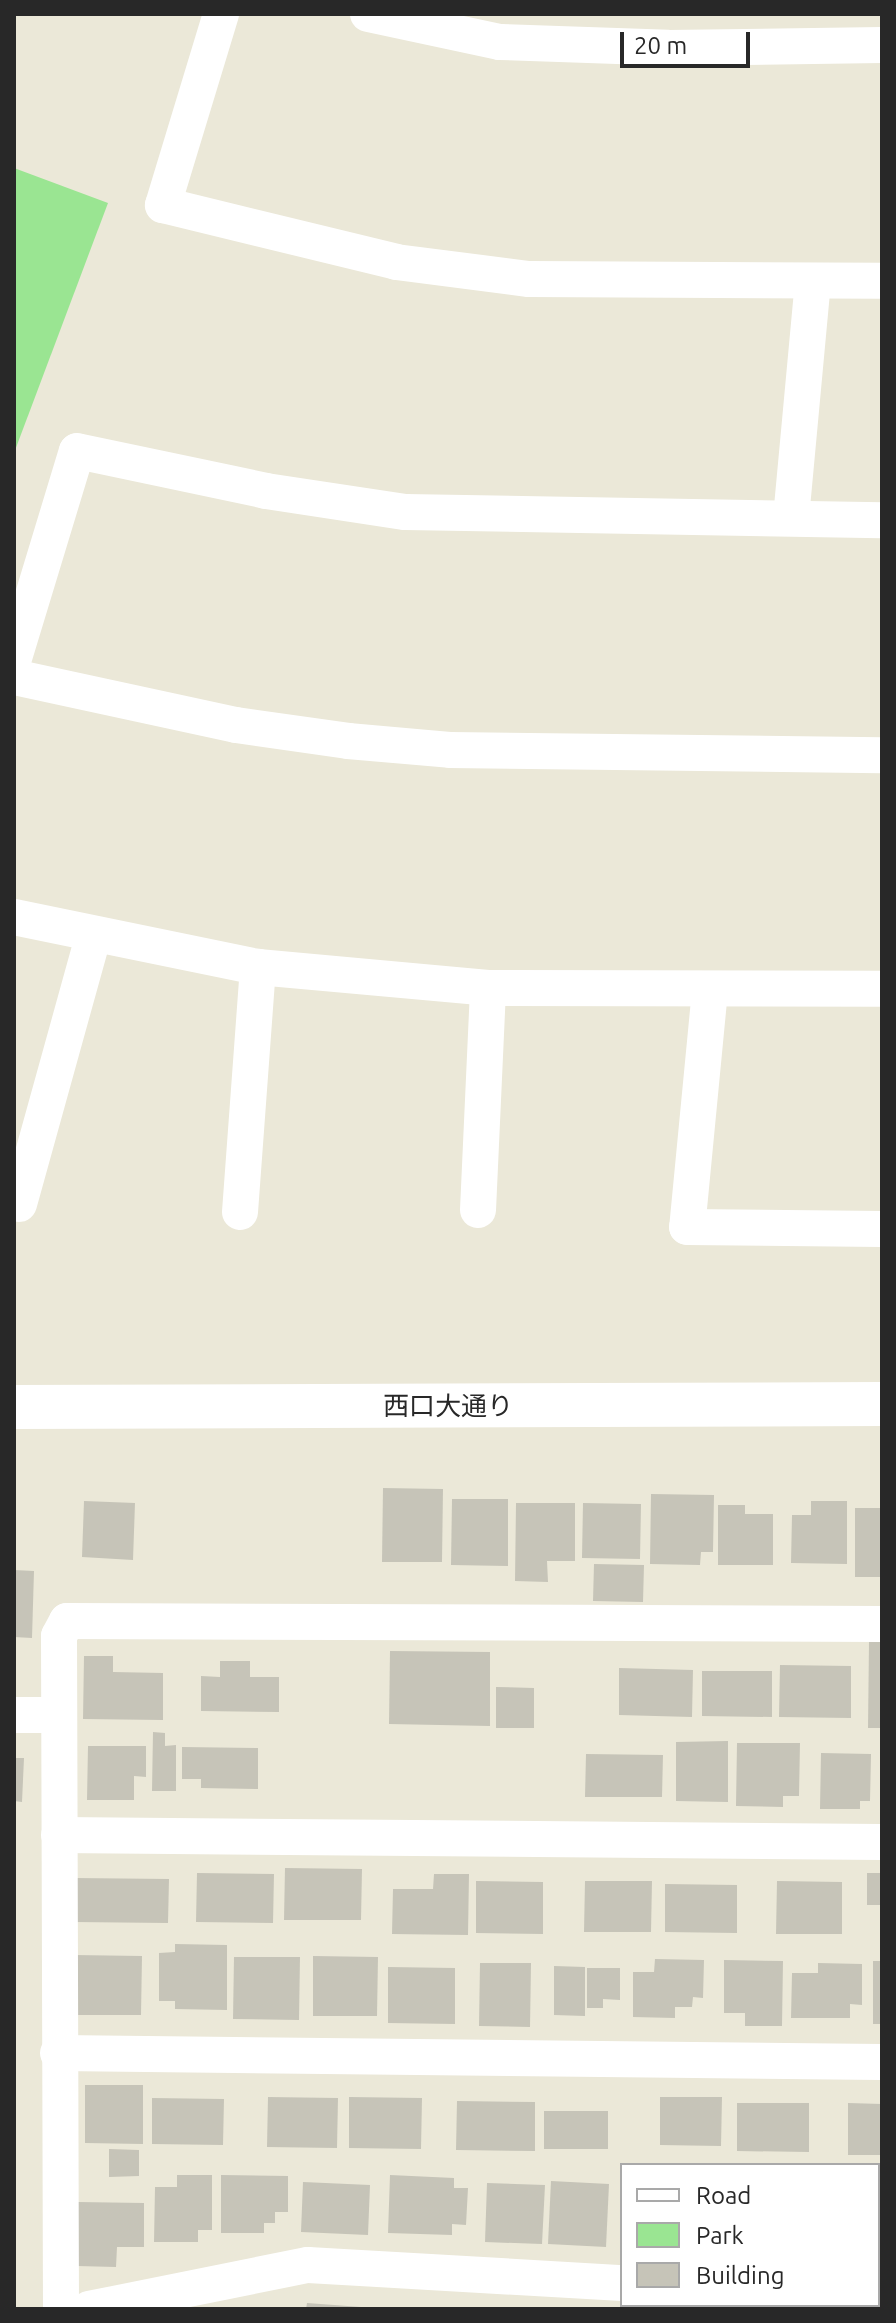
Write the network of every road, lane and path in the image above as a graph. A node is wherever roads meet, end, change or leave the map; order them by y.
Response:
1 (221, 14) edge
2 (368, 14) edge
3 (882, 45) edge
4 (813, 281) junction
5 (882, 281) edge
6 (791, 518) junction
7 (882, 520) edge
8 (14, 658) edge
9 (14, 677) edge
10 (882, 755) edge
11 (14, 917) edge
12 (93, 937) junction
13 (258, 967) junction
14 (488, 988) junction
15 (882, 989) edge
16 (710, 990) junction
17 (19, 1204) dead end
18 (478, 1210) dead end
19 (240, 1212) dead end
20 (882, 1229) edge
21 (882, 1404) edge
22 (14, 1407) edge
23 (882, 1624) edge
24 (14, 1715) edge
25 (59, 1715) junction
26 (59, 1835) junction
27 (882, 1842) edge
28 (58, 2053) junction
29 (882, 2062) edge
30 (620, 2283) edge
31 (61, 2309) edge
32 (89, 2309) edge

1 - 4 street
2 - 3 street
4 - 5 street
4 - 6 street
6 - 7 street
6 - 8 street
9 - 10 street
11 - 12 street
12 - 13 street
12 - 17 street
13 - 14 street
13 - 19 street
14 - 16 street
14 - 18 street
15 - 16 street
16 - 20 street
21 - 22 street, 西口大通り
23 - 25 street
24 - 25 street
25 - 26 street
26 - 27 street
26 - 28 street
28 - 29 street
28 - 31 street
30 - 32 street

